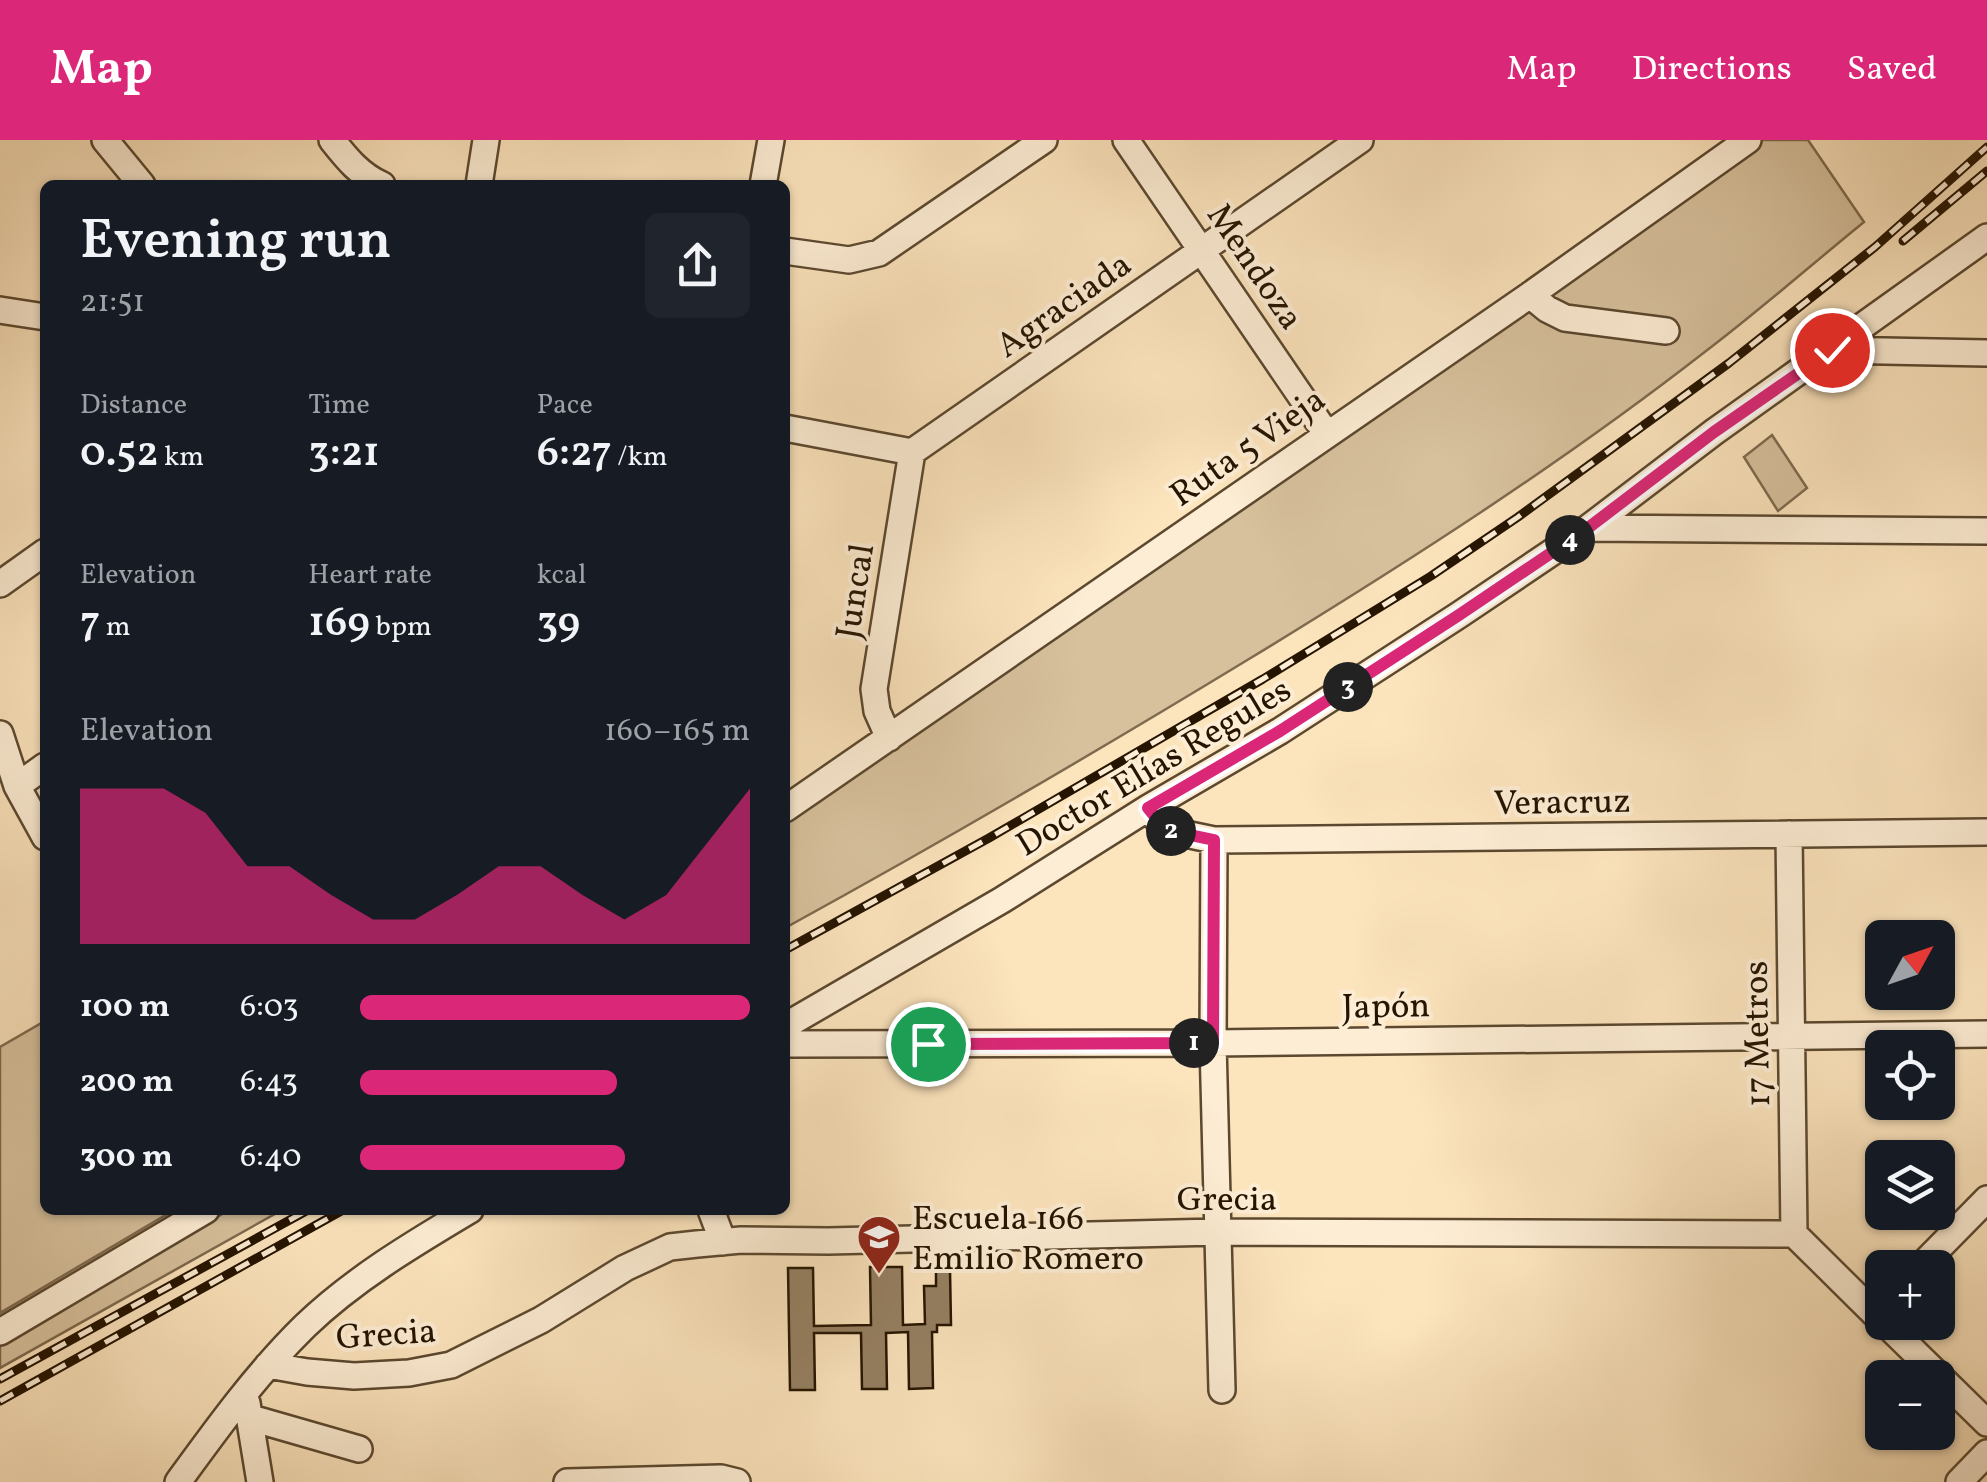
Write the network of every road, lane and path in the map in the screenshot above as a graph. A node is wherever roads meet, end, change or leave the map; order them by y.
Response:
1 (104, 140) edge
2 (332, 140) edge
3 (486, 140) edge
4 (770, 140) edge
5 (1044, 140) edge
6 (1126, 140) edge
7 (1360, 140) edge
8 (1748, 140) edge
9 (138, 180) edge
10 (372, 180) edge
11 (479, 180) edge
12 (764, 180) edge
13 (1987, 237) edge
14 (1202, 248) junction
15 (790, 252) edge
16 (1530, 295) junction
17 (0, 310) edge
18 (40, 316) edge
19 (1666, 331) dead end
20 (1832, 350) junction
21 (1987, 353) edge
22 (790, 429) edge
23 (1326, 433) junction
24 (912, 452) junction
25 (1588, 528) junction
26 (1987, 531) edge
27 (40, 556) edge
28 (0, 584) edge
29 (0, 734) edge
30 (890, 738) junction
31 (40, 770) edge
32 (17, 786) junction
33 (790, 805) edge
34 (1148, 808) junction
35 (40, 828) edge
36 (1987, 832) edge
37 (1788, 834) junction
38 (1214, 840) junction
39 (790, 1023) edge
40 (1987, 1034) edge
41 (1791, 1036) junction
42 (1213, 1043) junction
43 (790, 1044) edge
44 (1987, 1199) edge
45 (198, 1215) edge
46 (462, 1215) edge
47 (712, 1215) edge
48 (1216, 1232) junction
49 (1794, 1234) junction
50 (723, 1242) junction
51 (1937, 1250) edge
52 (1865, 1300) edge
53 (0, 1332) edge
54 (1905, 1340) edge
55 (268, 1365) junction
56 (1222, 1390) dead end
57 (244, 1392) junction
58 (251, 1418) junction
59 (1987, 1424) edge
60 (360, 1449) dead end
61 (1987, 1452) edge
62 (178, 1482) edge
63 (260, 1482) edge
64 (568, 1482) edge
65 (737, 1482) edge
66 (1958, 1482) edge

1 - 9 street
2 - 10 street
3 - 11 street
4 - 12 street
5 - 15 street
6 - 14 street, Mendoza
7 - 14 street, Agraciada
8 - 16 street, Ruta 5 Vieja
13 - 20 street, Doctor Elías Regules
14 - 23 street, Mendoza
14 - 24 street, Agraciada
16 - 19 street
16 - 23 street, Ruta 5 Vieja
17 - 18 street
20 - 21 street
20 - 25 street, Doctor Elías Regules
22 - 24 street
23 - 30 street, Ruta 5 Vieja
24 - 30 street, Juncal
25 - 26 street
25 - 34 street, Doctor Elías Regules
27 - 28 street
29 - 32 street
30 - 33 street, Ruta 5 Vieja
31 - 32 street
32 - 35 street
34 - 38 street, Veracruz
34 - 39 street, Doctor Elías Regules
36 - 37 street, Veracruz
37 - 38 street, Veracruz
37 - 41 street, 17 Metros
38 - 42 street
40 - 41 street, Japón
41 - 42 street, Japón
41 - 49 street, 17 Metros
42 - 43 street, Japón
42 - 48 street
44 - 51 street
45 - 53 street
46 - 55 street
47 - 50 street
48 - 49 street, Grecia
48 - 50 street, Grecia
48 - 56 street
49 - 52 street
50 - 55 street, Grecia
54 - 59 street
55 - 57 street
57 - 58 street
57 - 62 street
58 - 60 street
58 - 63 street
61 - 66 street
64 - 65 street

